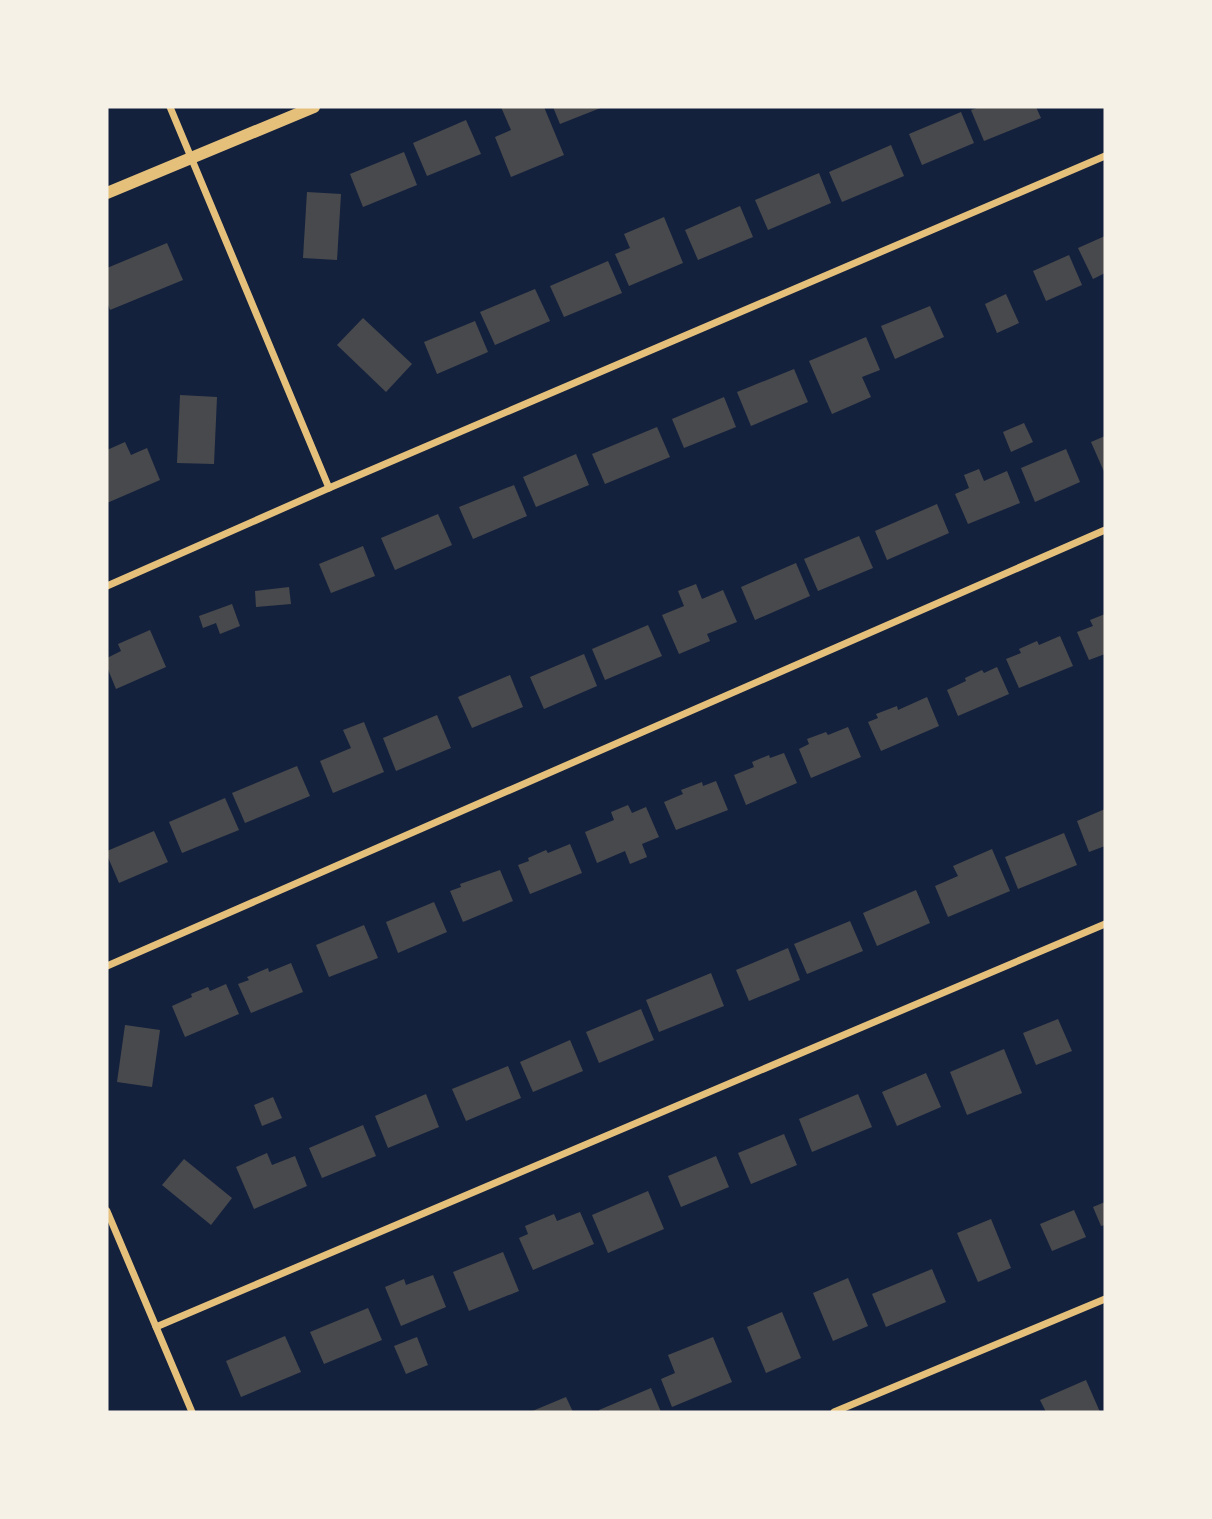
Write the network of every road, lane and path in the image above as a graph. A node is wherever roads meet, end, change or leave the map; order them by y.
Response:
1 (170, 107) edge
2 (314, 107) edge
3 (1105, 156) edge
4 (191, 158) junction
5 (107, 193) edge
6 (329, 488) junction
7 (1105, 530) edge
8 (107, 586) edge
9 (1105, 924) edge
10 (107, 966) edge
11 (107, 1211) edge
12 (1105, 1299) edge
13 (156, 1327) junction
14 (192, 1412) edge
15 (834, 1412) edge

1 - 4 street
2 - 4 street
3 - 6 street
4 - 5 street
4 - 6 street
6 - 8 street
7 - 10 street
9 - 13 street
11 - 13 street
12 - 15 street
13 - 14 street

